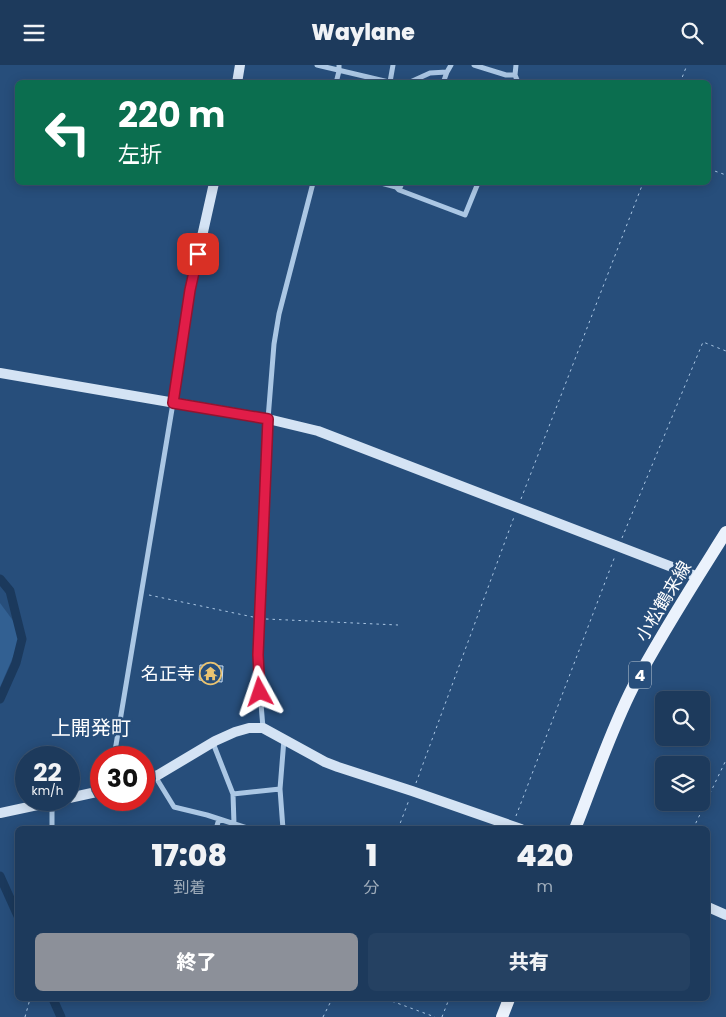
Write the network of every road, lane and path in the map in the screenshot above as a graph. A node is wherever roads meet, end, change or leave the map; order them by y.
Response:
1 (240, 65) edge
2 (317, 65) edge
3 (393, 65) edge
4 (451, 65) edge
5 (474, 65) edge
6 (516, 65) edge
7 (687, 65) edge
8 (339, 68) edge
9 (447, 72) junction
10 (238, 80) edge
11 (384, 80) edge
12 (391, 80) edge
13 (415, 80) edge
14 (444, 80) edge
15 (518, 80) edge
16 (681, 80) edge
17 (711, 170) edge
18 (726, 175) edge
19 (214, 185) edge
20 (312, 185) edge
21 (388, 185) edge
22 (401, 185) edge
23 (477, 185) edge
24 (642, 185) edge
25 (398, 190) junction
26 (726, 351) edge
27 (0, 373) edge
28 (173, 403) junction
29 (268, 419) junction
30 (518, 508) junction
31 (726, 532) edge
32 (618, 546) junction
33 (698, 577) junction
34 (142, 593) junction
35 (259, 618) junction
36 (398, 625) dead end
37 (262, 727) junction
38 (284, 739) junction
39 (213, 743) junction
40 (116, 746) edge
41 (726, 760) edge
42 (155, 776) joint
43 (280, 789) junction
44 (412, 791) junction
45 (233, 794) junction
46 (15, 810) edge
47 (55, 811) edge
48 (0, 813) edge
49 (218, 819) junction
50 (234, 824) junction
51 (52, 826) edge
52 (217, 826) edge
53 (240, 826) edge
54 (283, 826) edge
55 (399, 826) edge
56 (514, 826) edge
57 (517, 826) edge
58 (576, 826) edge
59 (694, 826) edge
60 (710, 908) edge
61 (726, 915) edge
62 (29, 1001) edge
63 (331, 1001) edge
64 (391, 1001) edge
65 (448, 1001) edge
66 (508, 1001) edge
67 (25, 1017) edge
68 (323, 1017) edge
69 (435, 1017) edge
70 (442, 1017) edge
71 (502, 1017) edge

1 - 10 street
2 - 8 street
3 - 12 street
4 - 9 street
5 - 15 street
6 - 15 street
7 - 16 path
8 - 11 street
9 - 13 street
9 - 14 street
17 - 18 path
19 - 28 street
20 - 29 street
21 - 25 street
22 - 25 street
23 - 25 street
24 - 30 path
26 - 32 path
27 - 28 street
28 - 29 street
28 - 34 street
29 - 30 street
29 - 35 street
30 - 32 street
30 - 44 path
31 - 33 main road, 小松鶴来線 / 4
32 - 33 street
32 - 57 path
33 - 58 main road, 小松鶴来線 / 4
34 - 35 path
34 - 40 street
35 - 36 path
35 - 37 street
37 - 38 street
37 - 39 street
38 - 43 street
38 - 44 street
39 - 42 street
39 - 45 street
41 - 59 path
42 - 49 street
43 - 45 street
43 - 54 street
44 - 55 path
44 - 56 street
45 - 50 street
46 - 48 street
47 - 51 street
49 - 50 street
49 - 52 street
50 - 53 street
60 - 61 street
62 - 67 path
63 - 68 path
64 - 69 path
65 - 70 path
66 - 71 main road

